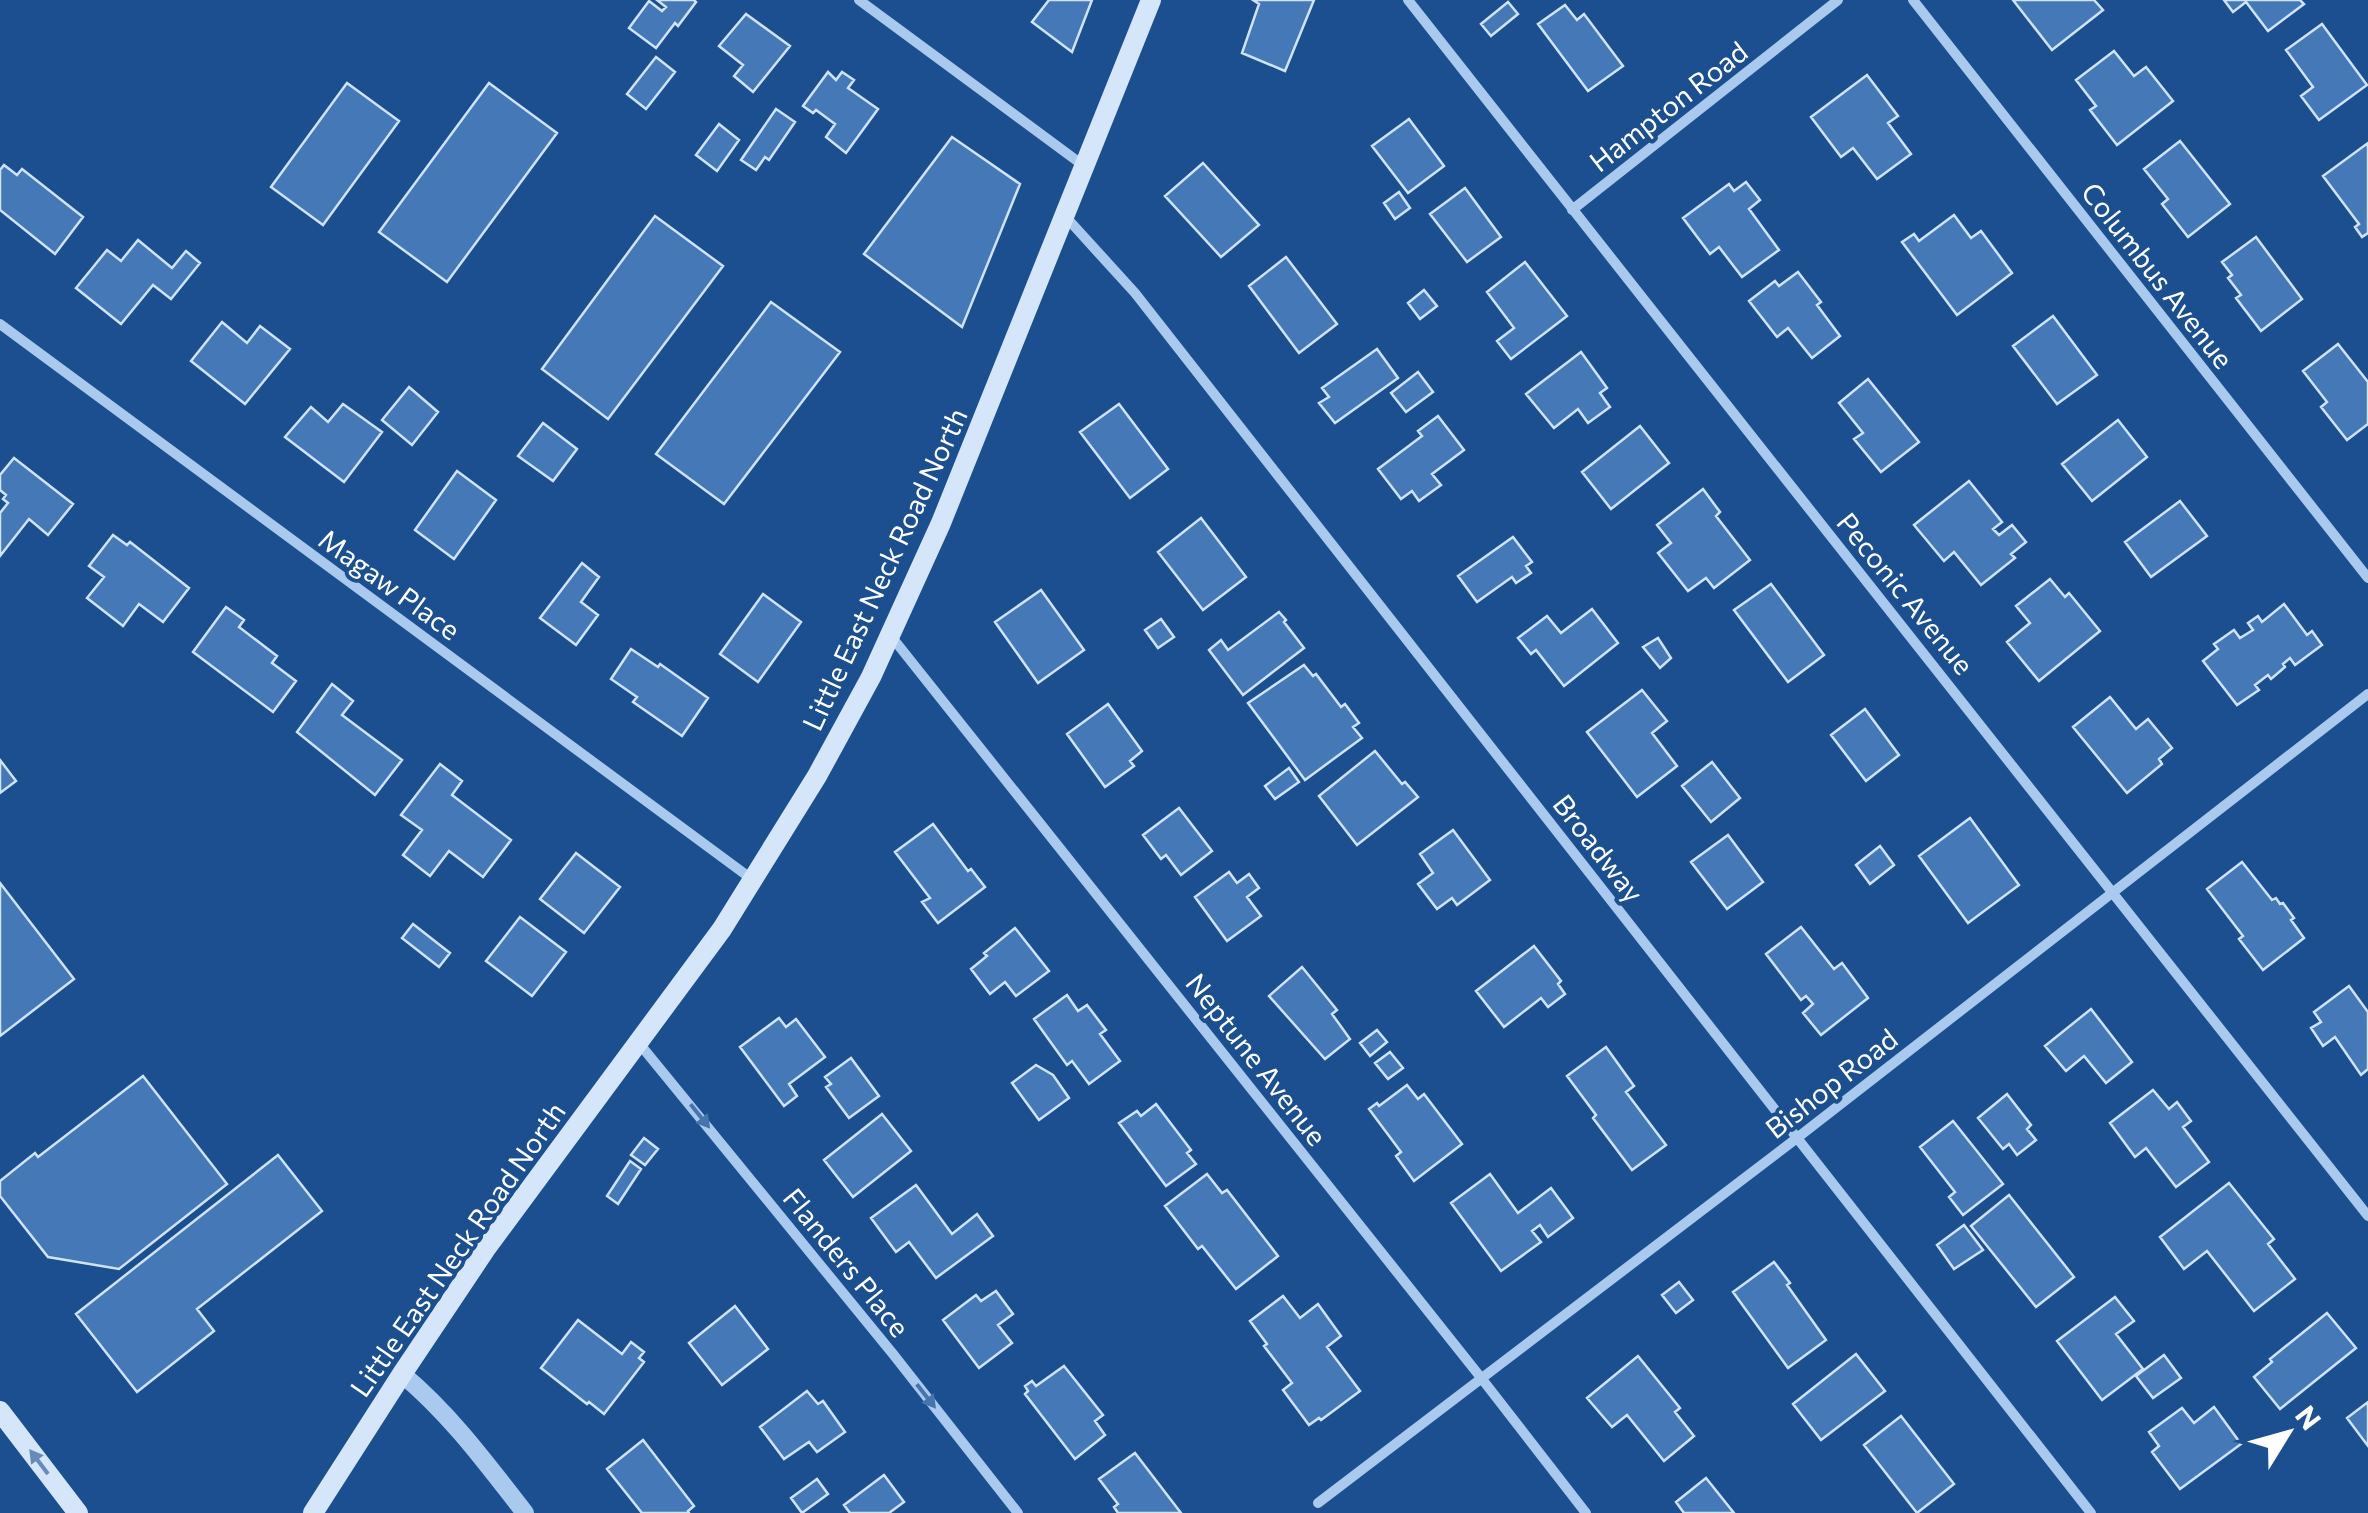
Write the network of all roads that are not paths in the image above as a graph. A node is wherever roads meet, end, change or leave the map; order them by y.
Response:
1 (859, 0) edge
2 (1151, 0) edge
3 (1408, 0) edge
4 (1838, 0) edge
5 (1914, 0) edge
6 (1085, 167) junction
7 (1572, 210) junction
8 (1066, 216) junction
9 (0, 324) edge
10 (2368, 578) edge
11 (890, 635) junction
12 (2368, 694) edge
13 (754, 880) junction
14 (2115, 891) junction
15 (638, 1041) junction
16 (1797, 1138) junction
17 (2368, 1216) edge
18 (402, 1374) junction
19 (1482, 1379) junction
20 (0, 1410) edge
21 (1318, 1503) dead end
22 (78, 1513) edge
23 (313, 1513) edge
24 (525, 1513) edge
25 (1018, 1513) edge
26 (1586, 1513) edge
27 (2091, 1513) edge

1 - 6 street
2 - 6 main road, Little East Neck Road North
3 - 7 street, Peconic Avenue
4 - 7 street, Hampton Road
5 - 10 street, Columbus Avenue
6 - 8 main road, Little East Neck Road North
7 - 14 street, Peconic Avenue
8 - 11 main road, Little East Neck Road North
8 - 16 street, Broadway
9 - 13 street, Magaw Place
11 - 13 main road, Little East Neck Road North
11 - 19 street, Neptune Avenue
12 - 14 street, Bishop Road
13 - 15 main road, Little East Neck Road North
14 - 16 street, Bishop Road
14 - 17 street, Peconic Avenue
15 - 18 main road, Little East Neck Road North
15 -> 25 street, Flanders Place
16 - 19 street, Bishop Road
16 - 27 street, Broadway
18 - 23 main road, Little East Neck Road North
18 - 24 street
19 - 21 street, Bishop Road
19 - 26 street, Neptune Avenue
22 -> 20 main road

